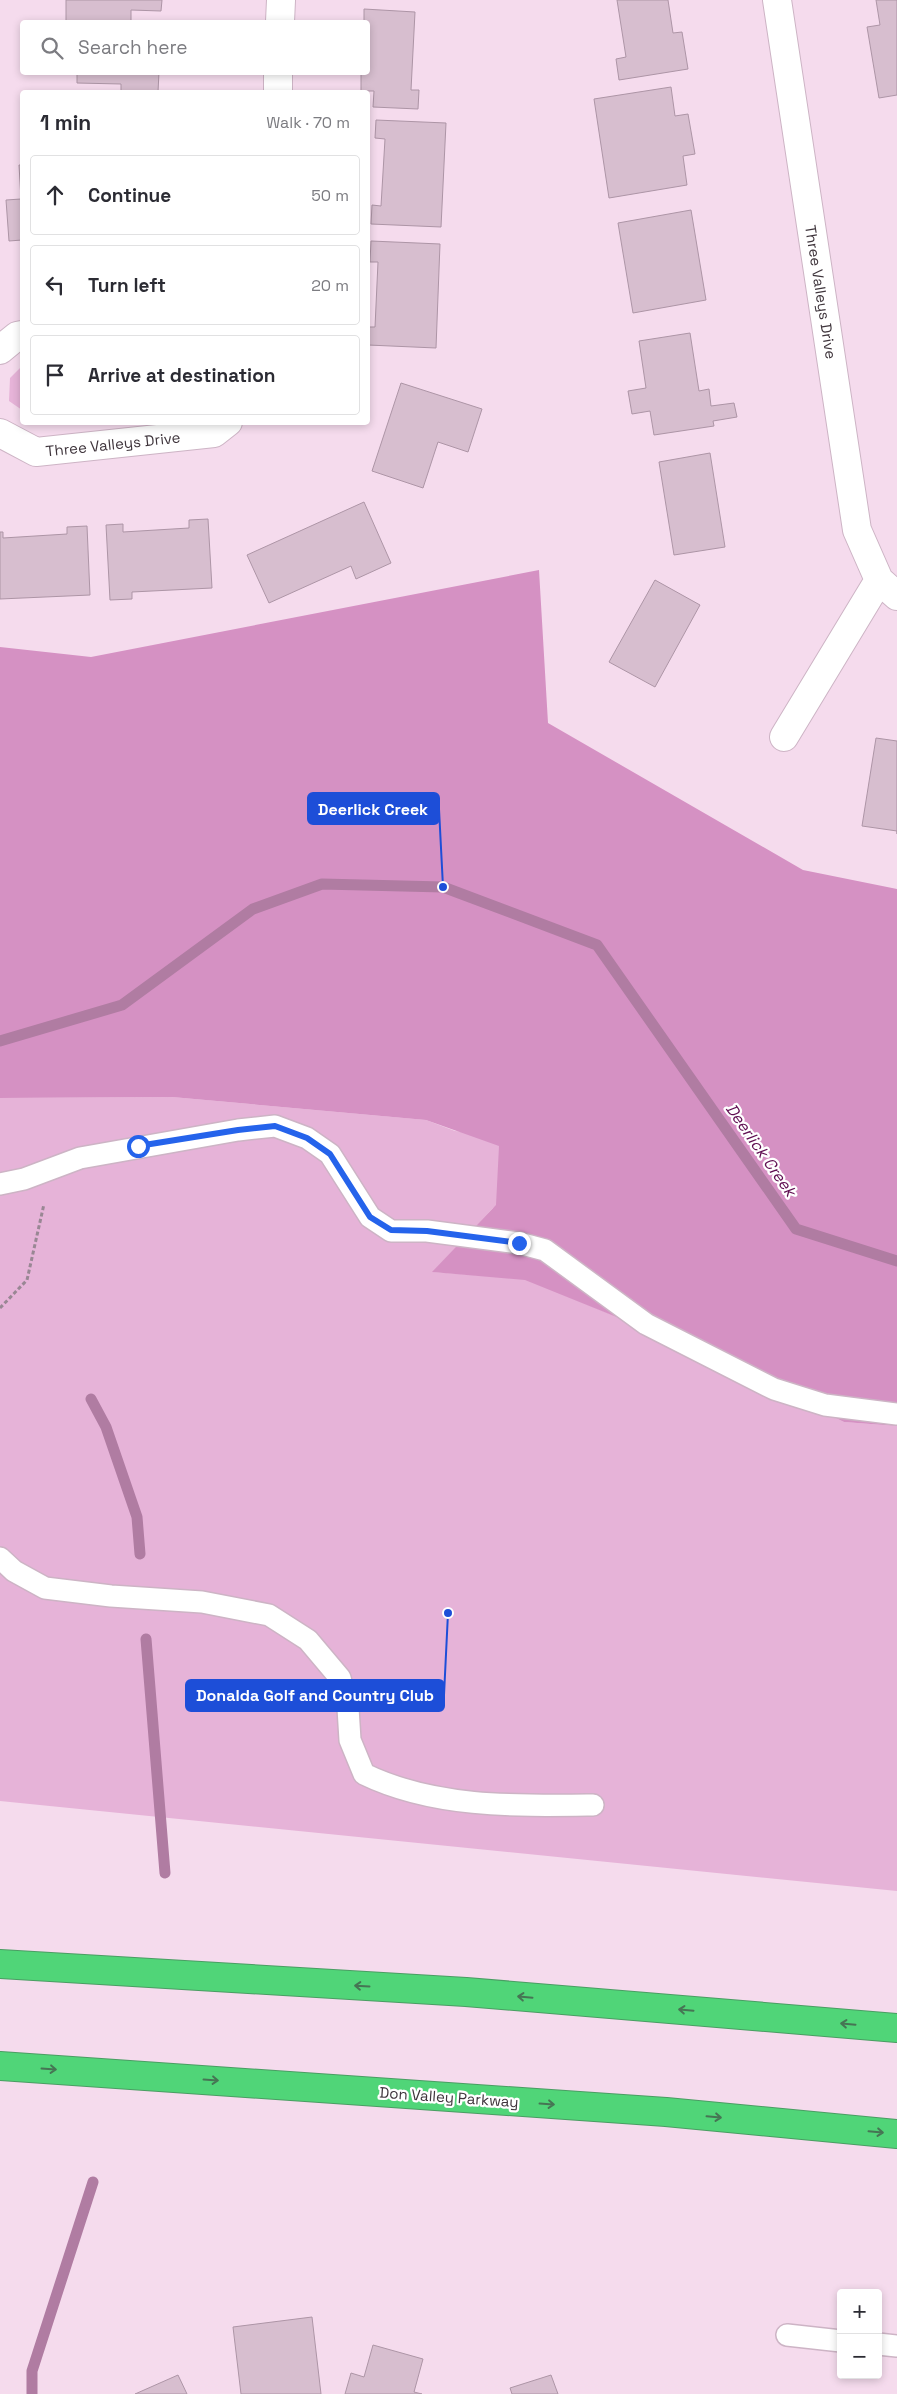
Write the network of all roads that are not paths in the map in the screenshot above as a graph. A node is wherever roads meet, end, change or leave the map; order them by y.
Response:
1 (281, 0) edge
2 (777, 0) edge
3 (280, 20) edge
4 (278, 75) edge
5 (278, 90) edge
6 (20, 335) edge
7 (0, 350) edge
8 (224, 425) edge
9 (0, 433) edge
10 (888, 588) edge
11 (784, 737) dead end
12 (0, 1184) edge
13 (897, 1414) edge
14 (0, 1558) edge
15 (593, 1805) dead end
16 (0, 1964) edge
17 (897, 2028) edge
18 (0, 2066) edge
19 (897, 2134) edge
20 (787, 2335) dead end
21 (837, 2341) edge
22 (882, 2344) edge
23 (897, 2346) edge

1 - 3 street
2 - 10 street, Three Valleys Drive
4 - 5 street
6 - 7 street
8 - 9 street, Three Valleys Drive
10 - 11 street, Three Valleys Drive
12 - 13 lane
14 - 15 lane
17 -> 16 highway
18 -> 19 highway, Don Valley Parkway
20 - 21 lane
22 - 23 lane

